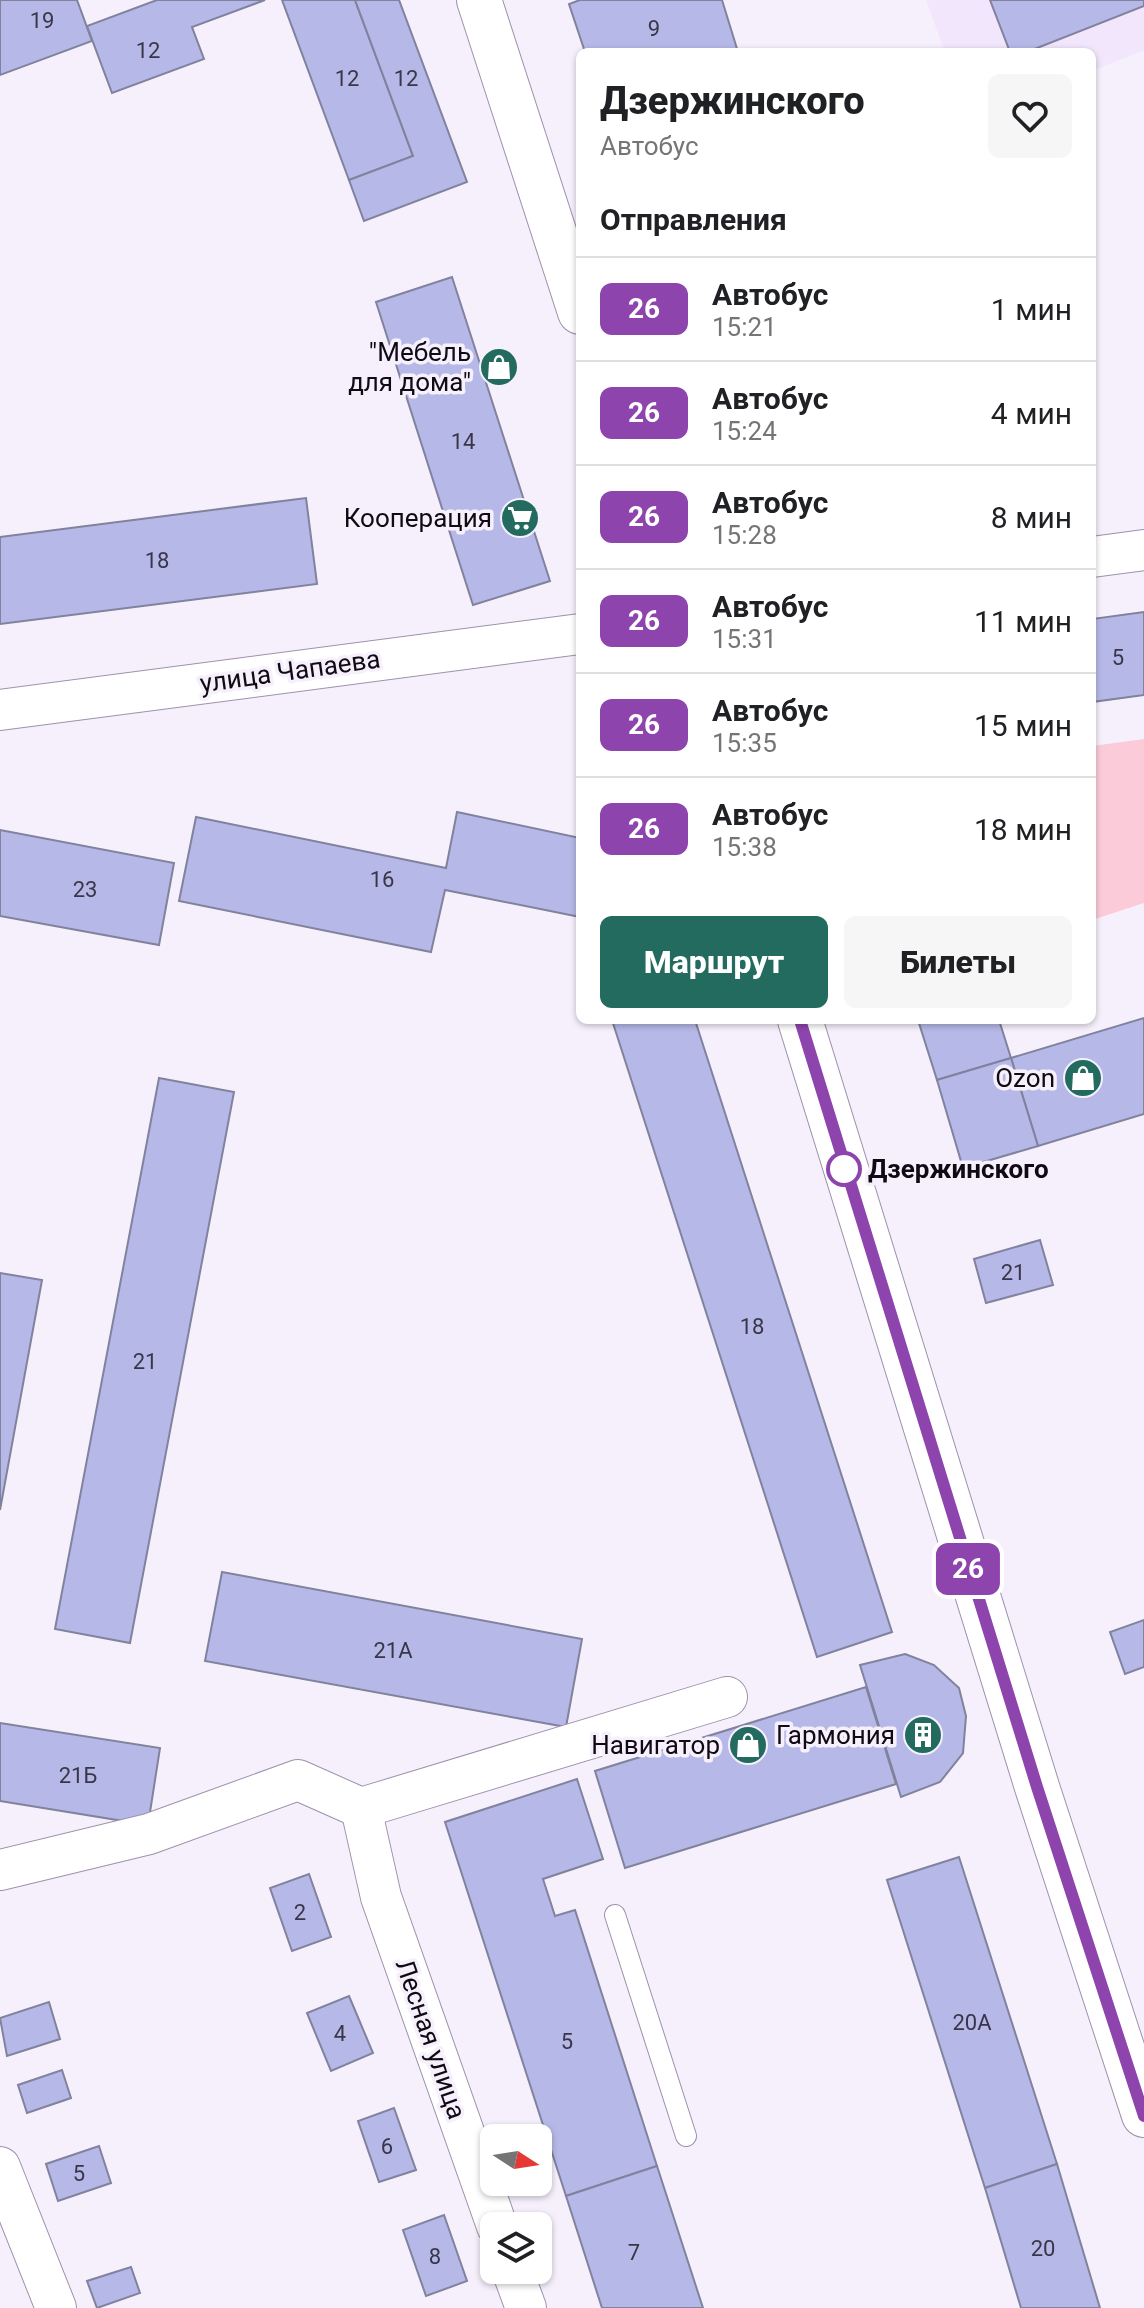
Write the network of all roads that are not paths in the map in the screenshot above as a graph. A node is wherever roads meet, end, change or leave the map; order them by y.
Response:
1 (479, 0) edge
2 (576, 300) edge
3 (1144, 550) edge
4 (1096, 556) edge
5 (576, 635) edge
6 (0, 710) edge
7 (801, 1024) edge
8 (727, 1697) dead end
9 (361, 1808) junction
10 (0, 1870) edge
11 (615, 1915) dead end
12 (1144, 2115) edge
13 (686, 2136) dead end
14 (0, 2167) edge
15 (492, 2212) edge
16 (517, 2284) edge
17 (56, 2308) edge
18 (526, 2308) edge

1 - 2 main road
3 - 4 street
5 - 6 street, улица Чапаева
7 - 12 main road
8 - 9 street
9 - 10 street
9 - 15 street, Лесная улица
11 - 13 lane
14 - 17 street
16 - 18 street

